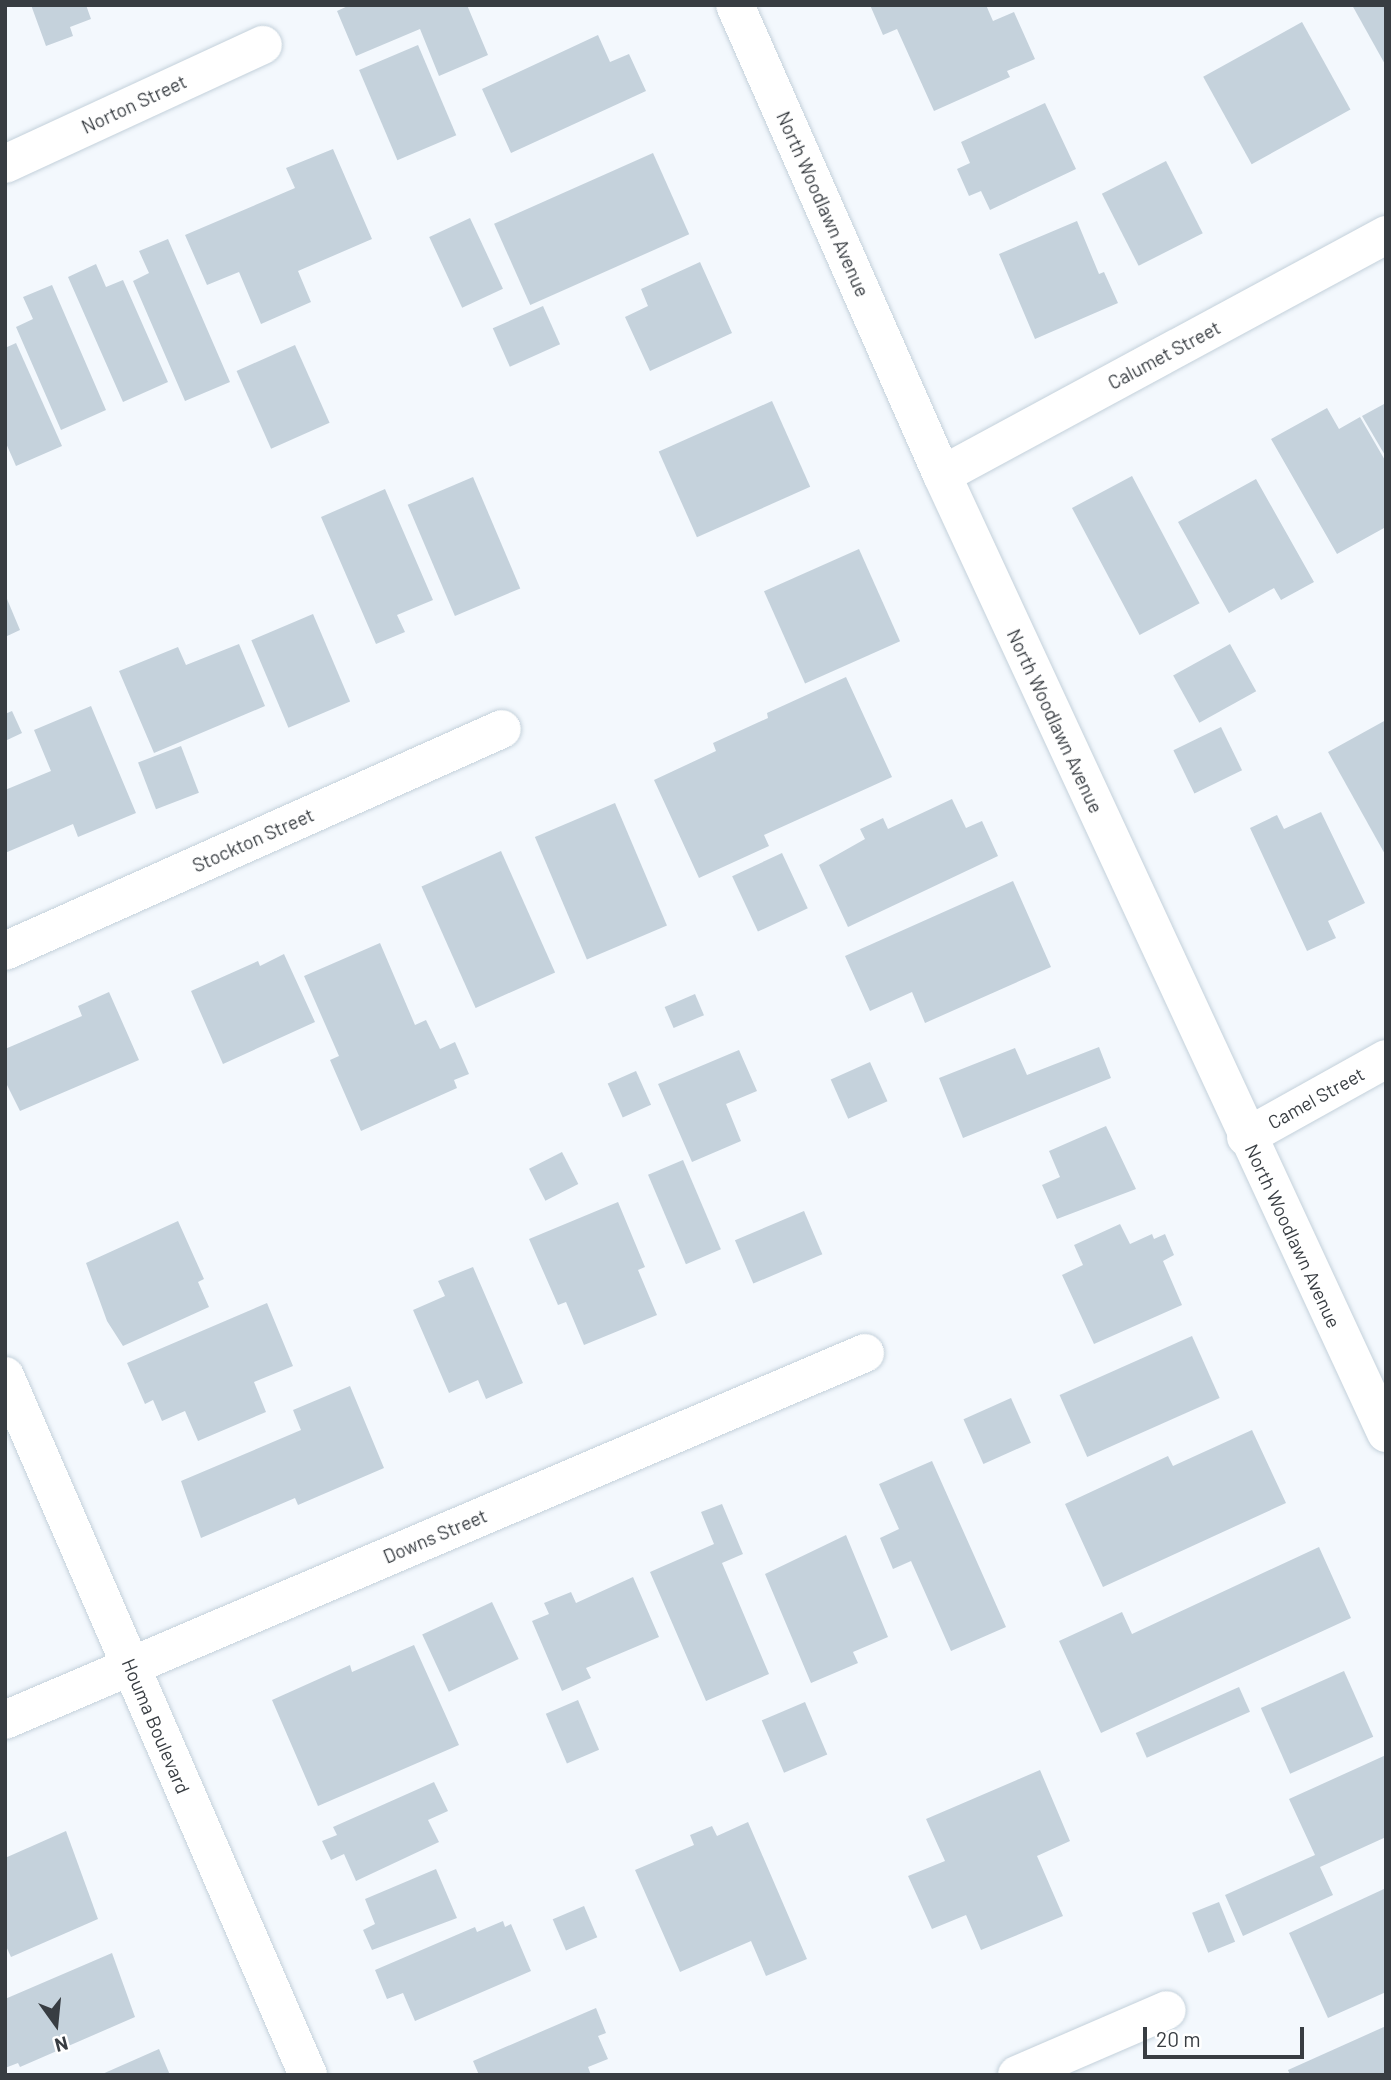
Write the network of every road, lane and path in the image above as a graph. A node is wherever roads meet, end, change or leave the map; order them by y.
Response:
1 (734, 5) edge
2 (262, 44) dead end
3 (5, 164) edge
4 (1386, 235) edge
5 (942, 475) junction
6 (502, 729) dead end
7 (5, 951) edge
8 (1386, 1059) edge
9 (1246, 1137) junction
10 (865, 1353) dead end
11 (5, 1376) edge
12 (1386, 1433) edge
13 (130, 1665) junction
14 (5, 1720) edge
15 (1167, 2010) dead end
16 (308, 2075) edge
17 (1017, 2075) edge

1 - 5 street, North Woodlawn Avenue
2 - 3 street, Norton Street
4 - 5 street, Calumet Street
5 - 9 street, North Woodlawn Avenue
6 - 7 street, Stockton Street
8 - 9 street, Camel Street
9 - 12 street, North Woodlawn Avenue
10 - 13 street, Downs Street
11 - 13 street, Houma Boulevard
13 - 14 street, Downs Street
13 - 16 street, Houma Boulevard
15 - 17 street

